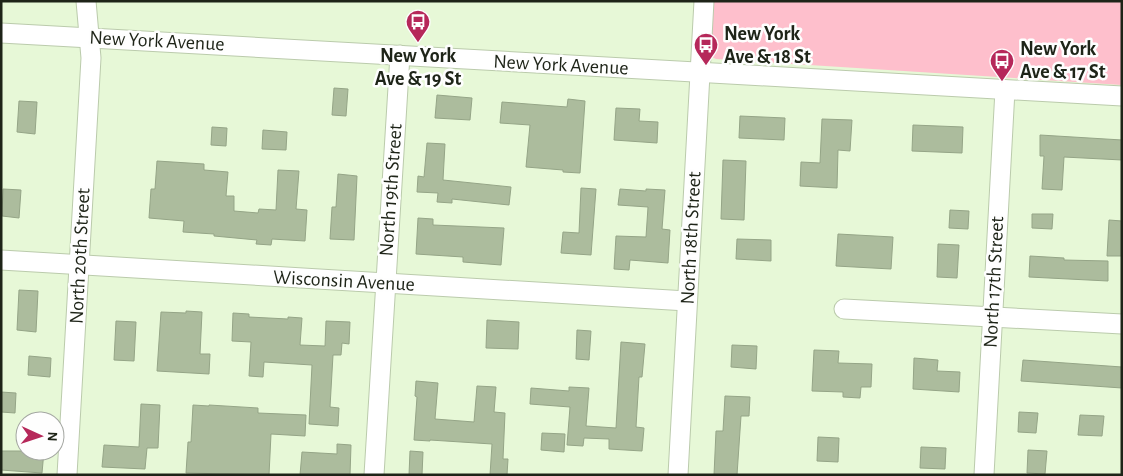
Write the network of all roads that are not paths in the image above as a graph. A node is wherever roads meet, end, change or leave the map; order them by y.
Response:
1 (86, 1) edge
2 (704, 1) edge
3 (1, 33) edge
4 (89, 38) junction
5 (400, 55) junction
6 (700, 72) junction
7 (1005, 90) junction
8 (1122, 96) edge
9 (1, 260) edge
10 (79, 265) junction
11 (385, 283) junction
12 (687, 301) junction
13 (844, 309) dead end
14 (992, 316) junction
15 (1122, 324) edge
16 (67, 475) edge
17 (374, 475) edge
18 (678, 475) edge
19 (984, 475) edge

1 - 4 street, North 20th Street
2 - 6 street, North 18th Street
3 - 4 street, New York Avenue
4 - 5 street, New York Avenue
4 - 10 street, North 20th Street
5 - 6 street, New York Avenue
5 - 11 street, North 19th Street
6 - 7 street, New York Avenue
6 - 12 street, North 18th Street
7 - 8 street, New York Avenue
7 - 14 street, North 17th Street
9 - 10 street, Wisconsin Avenue
10 - 11 street, Wisconsin Avenue
10 - 16 street, North 20th Street
11 - 12 street, Wisconsin Avenue
11 - 17 street, North 19th Street
12 - 18 street, North 18th Street
13 - 14 street
14 - 15 street
14 - 19 street, North 17th Street

